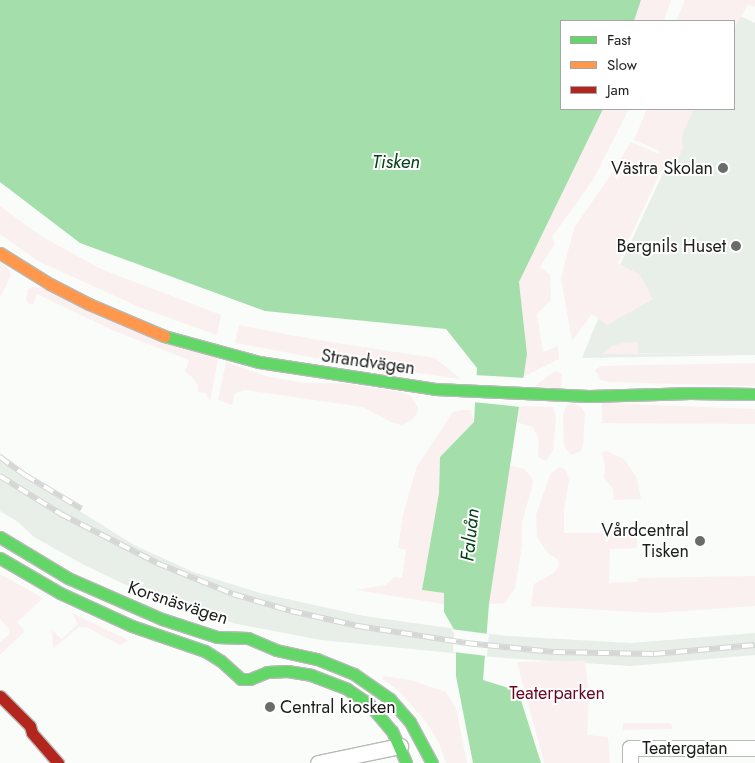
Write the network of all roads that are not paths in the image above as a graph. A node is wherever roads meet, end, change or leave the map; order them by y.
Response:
1 (0, 253) edge
2 (755, 394) edge
3 (0, 537) edge
4 (0, 558) edge
5 (258, 642) junction
6 (255, 677) junction
7 (0, 696) edge
8 (5, 709) edge
9 (421, 741) junction
10 (400, 746) junction
11 (755, 748) edge
12 (58, 763) edge
13 (318, 763) edge
14 (406, 763) edge
15 (432, 763) edge
16 (630, 763) edge

1 - 2 street, Strandvägen
3 - 5 street, Korsnäsvägen
4 - 6 street, Korsnäsvägen
5 - 6 street
5 - 9 street, Korsnäsvägen
6 - 10 street, Korsnäsvägen
7 - 8 street
8 - 12 street
9 - 10 street
9 - 15 street, Korsnäsvägen
10 - 13 street
10 - 14 street, Korsnäsvägen
11 - 16 street, Teatergatan

